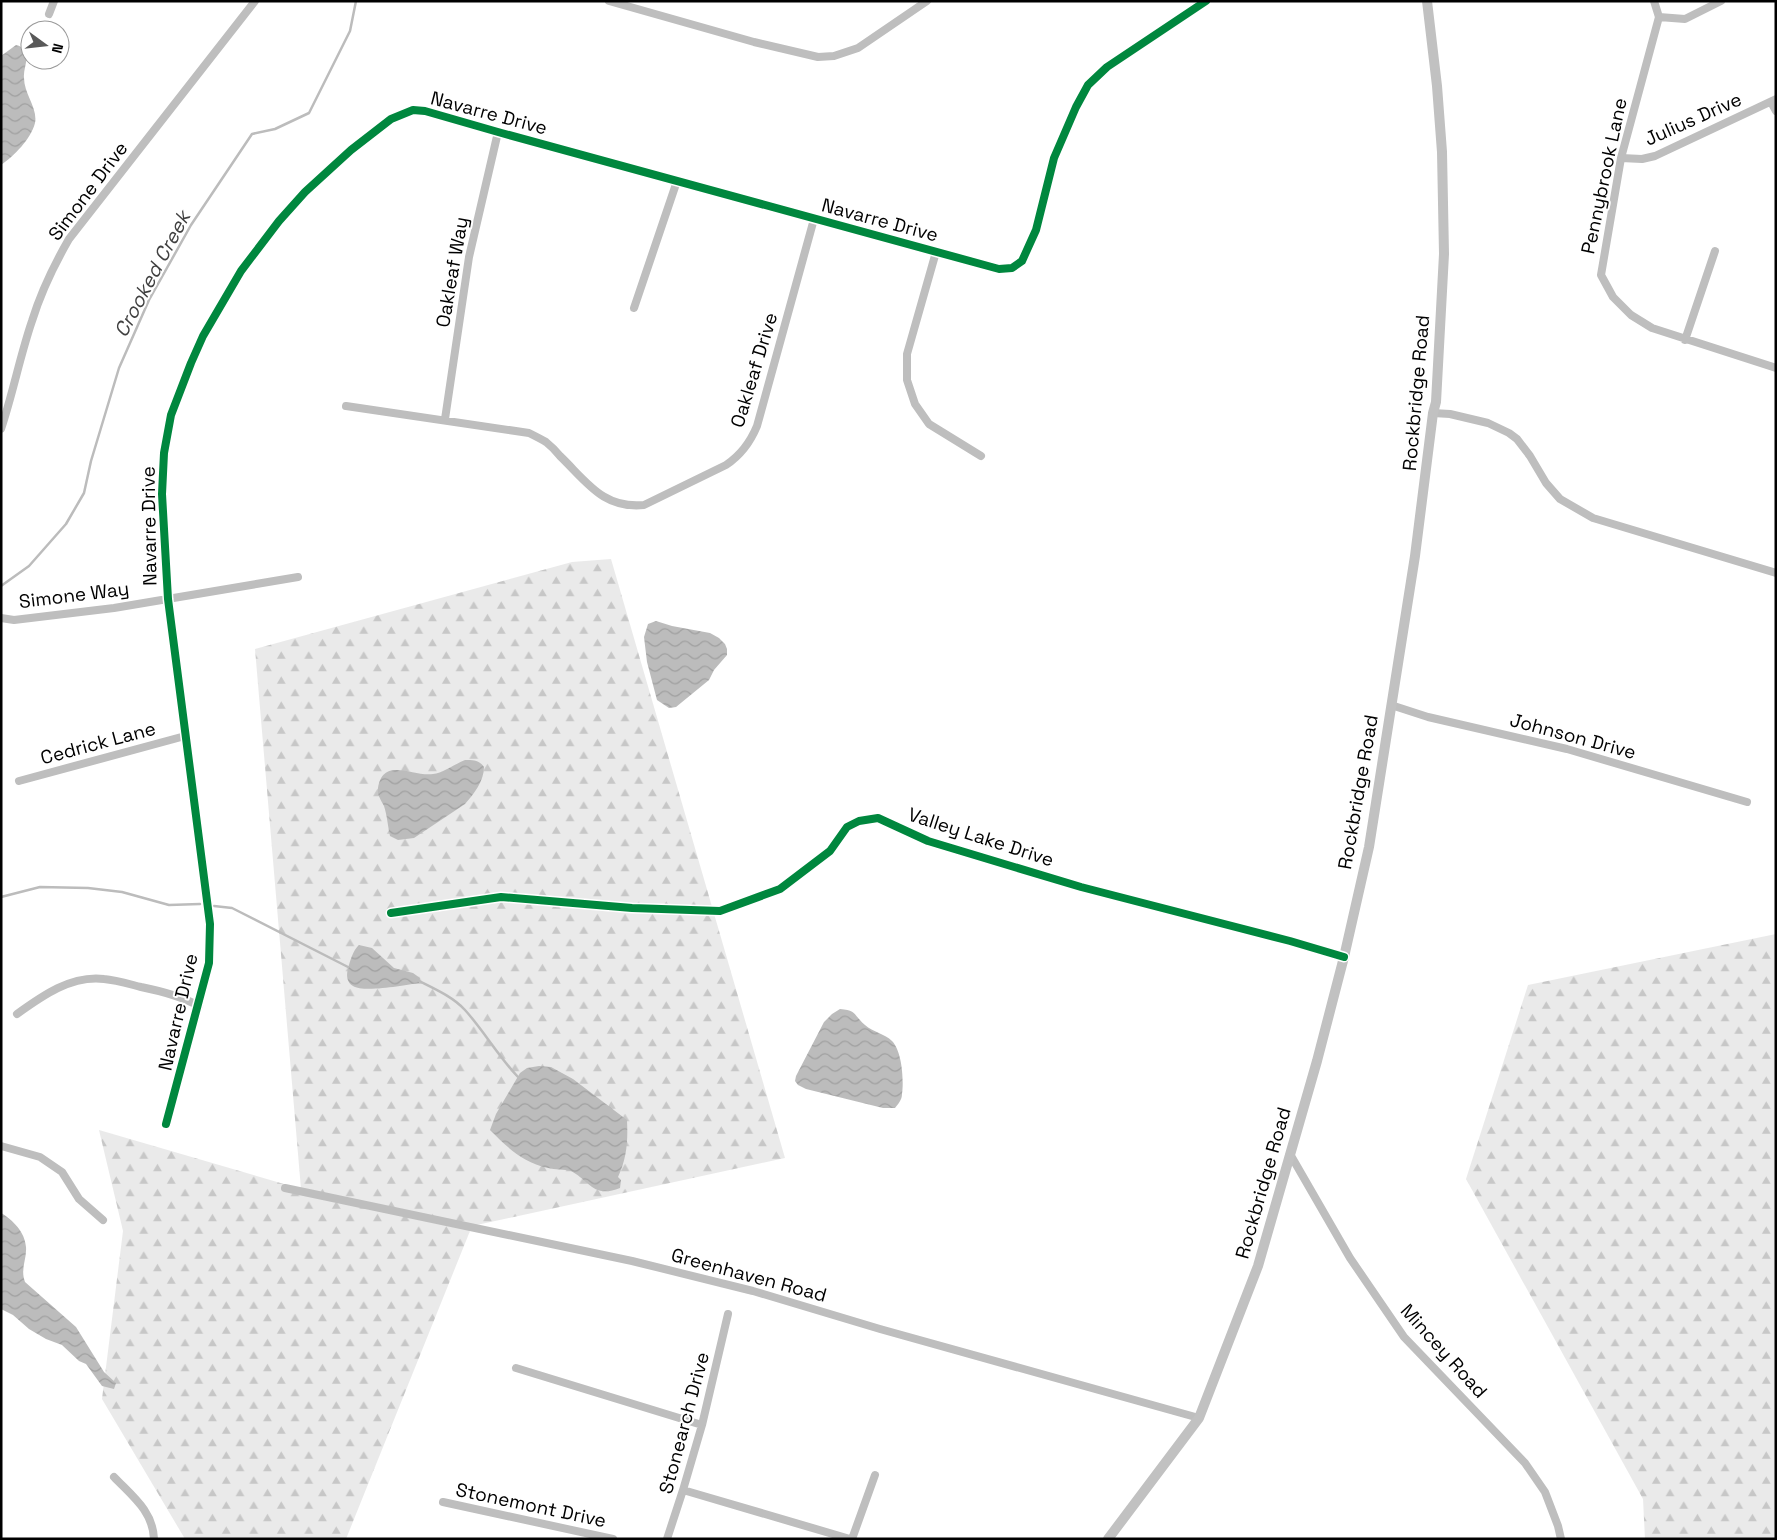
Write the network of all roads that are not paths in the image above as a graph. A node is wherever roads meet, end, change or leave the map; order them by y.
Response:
1 (54, 1) edge
2 (255, 1) edge
3 (609, 1) edge
4 (927, 1) edge
5 (1206, 1) edge
6 (1427, 1) edge
7 (1654, 1) edge
8 (1721, 1) edge
9 (49, 14) dead end
10 (1659, 17) junction
11 (1774, 100) edge
12 (1776, 111) edge
13 (498, 132) junction
14 (1620, 158) junction
15 (677, 181) junction
16 (814, 219) junction
17 (1715, 251) dead end
18 (936, 252) junction
19 (634, 308) dead end
20 (1685, 340) junction
21 (1776, 368) edge
22 (346, 406) dead end
23 (1433, 413) junction
24 (445, 419) junction
25 (1, 429) edge
26 (981, 456) dead end
27 (1776, 573) edge
28 (298, 577) dead end
29 (168, 599) junction
30 (1, 618) edge
31 (1391, 705) junction
32 (185, 736) junction
33 (19, 781) dead end
34 (1747, 802) dead end
35 (391, 913) dead end
36 (1344, 957) junction
37 (199, 1006) junction
38 (17, 1014) dead end
39 (166, 1124) dead end
40 (1, 1146) edge
41 (1290, 1154) junction
42 (285, 1188) dead end
43 (103, 1220) dead end
44 (728, 1314) dead end
45 (516, 1368) dead end
46 (1199, 1418) junction
47 (702, 1426) junction
48 (875, 1475) dead end
49 (114, 1477) dead end
50 (684, 1490) junction
51 (443, 1502) dead end
52 (154, 1539) edge
53 (613, 1539) edge
54 (667, 1539) edge
55 (851, 1539) edge
56 (1108, 1539) edge
57 (1561, 1539) edge

1 - 9 street
2 - 25 street, Simone Drive
3 - 4 street
5 - 18 street, Navarre Drive
6 - 23 main road, Rockbridge Road
7 - 10 street
8 - 10 street
10 - 14 street, Pennybrook Lane
11 - 12 street
11 - 14 street, Julius Drive
13 - 15 street, Navarre Drive
13 - 24 street, Oakleaf Way
13 - 29 street, Navarre Drive
14 - 20 street, Pennybrook Lane
15 - 16 street, Navarre Drive
15 - 19 street
16 - 18 street, Navarre Drive
16 - 24 street, Oakleaf Drive
17 - 20 street
18 - 26 street
20 - 21 street, Pennybrook Lane
22 - 24 street, Oakleaf Drive
23 - 27 street
23 - 31 main road, Rockbridge Road
28 - 29 street, Simone Way
29 - 30 street, Simone Way
29 - 32 street, Navarre Drive
31 - 34 street, Johnson Drive
31 - 36 main road, Rockbridge Road
32 - 33 street, Cedrick Lane
32 - 37 street, Navarre Drive
35 - 36 street, Valley Lake Drive
36 - 41 main road, Rockbridge Road
37 - 38 street
37 - 39 street, Navarre Drive
40 - 43 street
41 - 46 main road, Rockbridge Road
41 - 57 street, Mincey Road
42 - 46 street, Greenhaven Road
44 - 47 street, Stonearch Drive
45 - 47 street
46 - 56 main road, Rockbridge Road
47 - 50 street, Stonearch Drive
48 - 55 street
49 - 52 street
50 - 54 street, Stonearch Drive
50 - 55 street
51 - 53 street, Stonemont Drive

